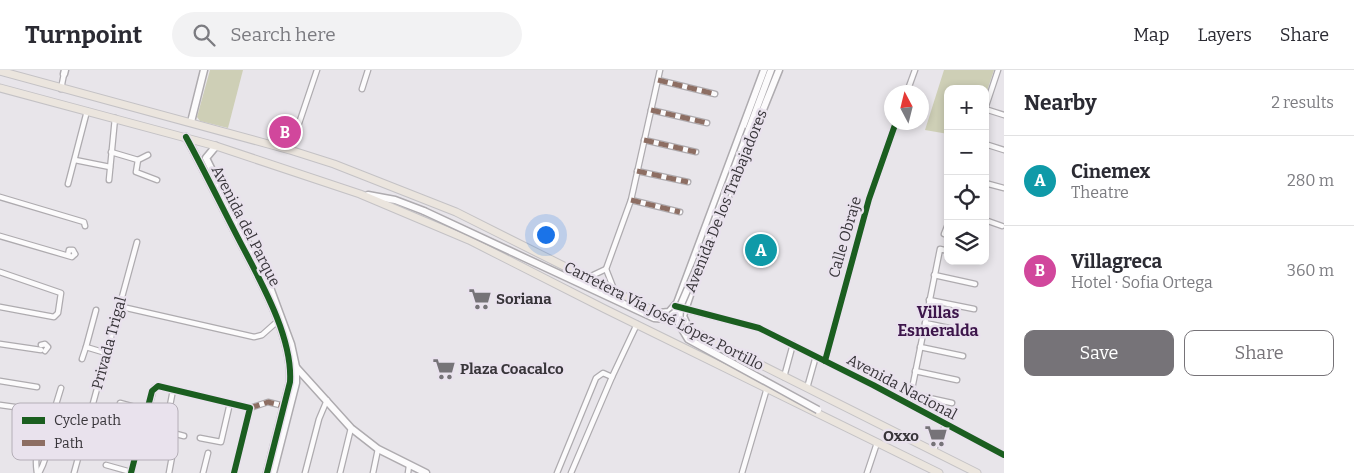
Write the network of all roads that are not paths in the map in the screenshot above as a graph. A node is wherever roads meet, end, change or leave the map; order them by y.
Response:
1 (204, 70) edge
2 (317, 70) edge
3 (368, 70) edge
4 (660, 70) edge
5 (764, 70) edge
6 (771, 70) edge
7 (778, 70) edge
8 (915, 70) edge
9 (1, 71) edge
10 (998, 71) edge
11 (65, 72) edge
12 (1004, 75) edge
13 (658, 80) junction
14 (910, 85) edge
15 (0, 88) edge
16 (61, 89) junction
17 (362, 89) dead end
18 (715, 94) dead end
19 (989, 97) edge
20 (651, 110) junction
21 (989, 110) edge
22 (87, 111) junction
23 (1004, 115) edge
24 (114, 118) junction
25 (746, 120) junction
26 (191, 122) junction
27 (707, 123) dead end
28 (893, 130) edge
29 (186, 137) junction
30 (644, 140) junction
31 (989, 145) edge
32 (216, 146) junction
33 (290, 150) junction
34 (1004, 150) edge
35 (112, 152) junction
36 (696, 152) dead end
37 (148, 155) dead end
38 (75, 160) junction
39 (138, 160) junction
40 (110, 167) junction
41 (637, 171) junction
42 (109, 180) dead end
43 (156, 180) dead end
44 (688, 182) dead end
45 (68, 184) dead end
46 (989, 184) edge
47 (1004, 188) edge
48 (360, 194) junction
49 (0, 197) edge
50 (631, 200) junction
51 (680, 212) dead end
52 (80, 221) dead end
53 (989, 221) edge
54 (1002, 226) dead end
55 (0, 236) edge
56 (137, 242) dead end
57 (944, 250) edge
58 (68, 255) dead end
59 (606, 269) junction
60 (0, 272) edge
61 (934, 275) junction
62 (587, 278) junction
63 (975, 284) dead end
64 (615, 293) junction
65 (929, 300) junction
66 (118, 306) junction
67 (675, 306) junction
68 (0, 307) edge
69 (684, 309) junction
70 (974, 309) dead end
71 (96, 310) dead end
72 (652, 311) junction
73 (279, 320) junction
74 (924, 323) junction
75 (638, 324) junction
76 (692, 331) junction
77 (968, 332) dead end
78 (0, 344) edge
79 (793, 344) junction
80 (920, 347) junction
81 (86, 348) junction
82 (41, 350) dead end
83 (106, 353) junction
84 (816, 356) junction
85 (963, 356) dead end
86 (82, 359) dead end
87 (289, 360) junction
88 (825, 361) junction
89 (296, 367) junction
90 (915, 371) junction
91 (784, 377) junction
92 (612, 378) junction
93 (957, 380) dead end
94 (0, 381) edge
95 (37, 387) dead end
96 (61, 388) dead end
97 (767, 388) junction
98 (807, 388) junction
99 (173, 390) junction
100 (911, 394) junction
101 (327, 400) junction
102 (56, 403) edge
103 (93, 403) edge
104 (149, 403) edge
105 (170, 403) edge
106 (230, 403) junction
107 (952, 403) dead end
108 (909, 404) junction
109 (284, 406) junction
110 (250, 408) junction
111 (946, 424) junction
112 (351, 428) junction
113 (178, 434) edge
114 (859, 434) junction
115 (184, 436) dead end
116 (200, 438) dead end
117 (877, 443) junction
118 (378, 449) junction
119 (933, 451) junction
120 (208, 453) dead end
121 (1004, 455) edge
122 (36, 460) edge
123 (44, 460) edge
124 (77, 460) edge
125 (171, 460) edge
126 (106, 465) dead end
127 (409, 470) edge
128 (131, 472) edge
129 (38, 473) edge
130 (74, 473) edge
131 (169, 473) edge
132 (203, 473) edge
133 (234, 473) edge
134 (267, 473) edge
135 (273, 473) edge
136 (306, 473) edge
137 (340, 473) edge
138 (373, 473) edge
139 (426, 473) edge
140 (557, 473) edge
141 (571, 473) edge
142 (742, 473) edge
143 (867, 473) edge
144 (938, 473) edge
145 (977, 473) edge

1 - 26 main road
2 - 33 street
3 - 17 street
4 - 13 street
5 - 25 main road, Avenida De los Trabajadores
6 - 48 main road, bridge
7 - 69 main road, Avenida De los Trabajadores
8 - 14 street
9 - 16 main road, Carretera Vía José López Portillo
10 - 12 street
10 - 19 street
11 - 16 street
13 - 18 street
13 - 20 street
15 - 22 main road, Carretera Vía José López Portillo
16 - 26 main road, Carretera Vía José López Portillo
20 - 27 street
20 - 30 street
21 - 23 street
22 - 24 main road, Carretera Vía José López Portillo
22 - 38 street
24 - 29 main road, Carretera Vía José López Portillo
24 - 35 street
25 - 67 main road, Avenida De los Trabajadores
25 - 114 main road, bridge
26 - 33 main road, Carretera Vía José López Portillo
28 - 88 street, Calle Obraje
29 - 32 main road, Carretera Vía José López Portillo
29 - 73 main road, Avenida del Parque
30 - 36 street
30 - 41 street
31 - 34 street
32 - 48 main road, Carretera Vía José López Portillo
32 - 73 main road, Avenida del Parque
33 - 62 main road, Carretera Vía José López Portillo
35 - 39 street
35 - 40 street
37 - 39 street
38 - 40 street
38 - 45 street
39 - 43 street
40 - 42 street
41 - 44 street
41 - 50 street
46 - 47 street
48 - 75 main road, Carretera Vía José López Portillo
49 - 52 street
50 - 51 street
50 - 59 street
53 - 54 street
55 - 58 street
56 - 66 street, Privada Trigal
57 - 61 street
59 - 62 street
59 - 64 street
60 - 68 street
61 - 63 street
61 - 65 street
62 - 64 main road, Carretera Vía José López Portillo
64 - 72 main road, Carretera Vía José López Portillo
65 - 70 street
65 - 74 street
66 - 73 street
66 - 83 street, Privada Trigal
67 - 69 street, Avenida Nacional
67 - 72 main road, Avenida De los Trabajadores
69 - 76 main road, Avenida De los Trabajadores
69 - 79 street, Avenida Nacional
71 - 81 street
72 - 76 main road, Carretera Vía José López Portillo
73 - 87 main road, Avenida del Parque
73 - 89 main road, Avenida del Parque
74 - 77 street
74 - 80 street
75 - 92 street
75 - 97 main road, Carretera Vía José López Portillo
76 - 91 main road, Carretera Vía José López Portillo
78 - 82 street
79 - 84 street, Avenida Nacional
79 - 91 street
80 - 85 street
80 - 90 street
81 - 83 street
81 - 86 street
83 - 103 street, Privada Trigal
84 - 88 street, Avenida Nacional
84 - 98 street
87 - 89 main road
87 - 109 main road, Avenida del Parque
88 - 108 street, Avenida Nacional
89 - 101 main road
89 - 135 main road, Avenida del Parque
90 - 93 street
90 - 100 street
91 - 98 main road, Carretera Vía José López Portillo
92 - 140 street
92 - 141 street
94 - 95 street
96 - 102 street
97 - 114 main road, Carretera Vía José López Portillo
97 - 142 street
98 - 119 main road, Carretera Vía José López Portillo
99 - 104 street
99 - 105 street
99 - 106 street
100 - 107 street
100 - 108 street
101 - 112 main road
101 - 136 street
106 - 110 street
106 - 116 street
108 - 111 street, Avenida Nacional
109 - 110 street
109 - 134 main road, Avenida del Parque
110 - 133 street
111 - 119 street
111 - 121 street, Avenida Nacional
112 - 118 main road
112 - 137 street
113 - 115 street
114 - 117 main road, Carretera Vía José López Portillo
117 - 143 street
117 - 144 main road, Carretera Vía José López Portillo
118 - 127 main road
118 - 138 street
119 - 145 main road, Carretera Vía José López Portillo
120 - 132 street
122 - 129 street
123 - 129 street
124 - 130 street, Privada Trigal
125 - 131 street
126 - 128 street
127 - 139 main road

